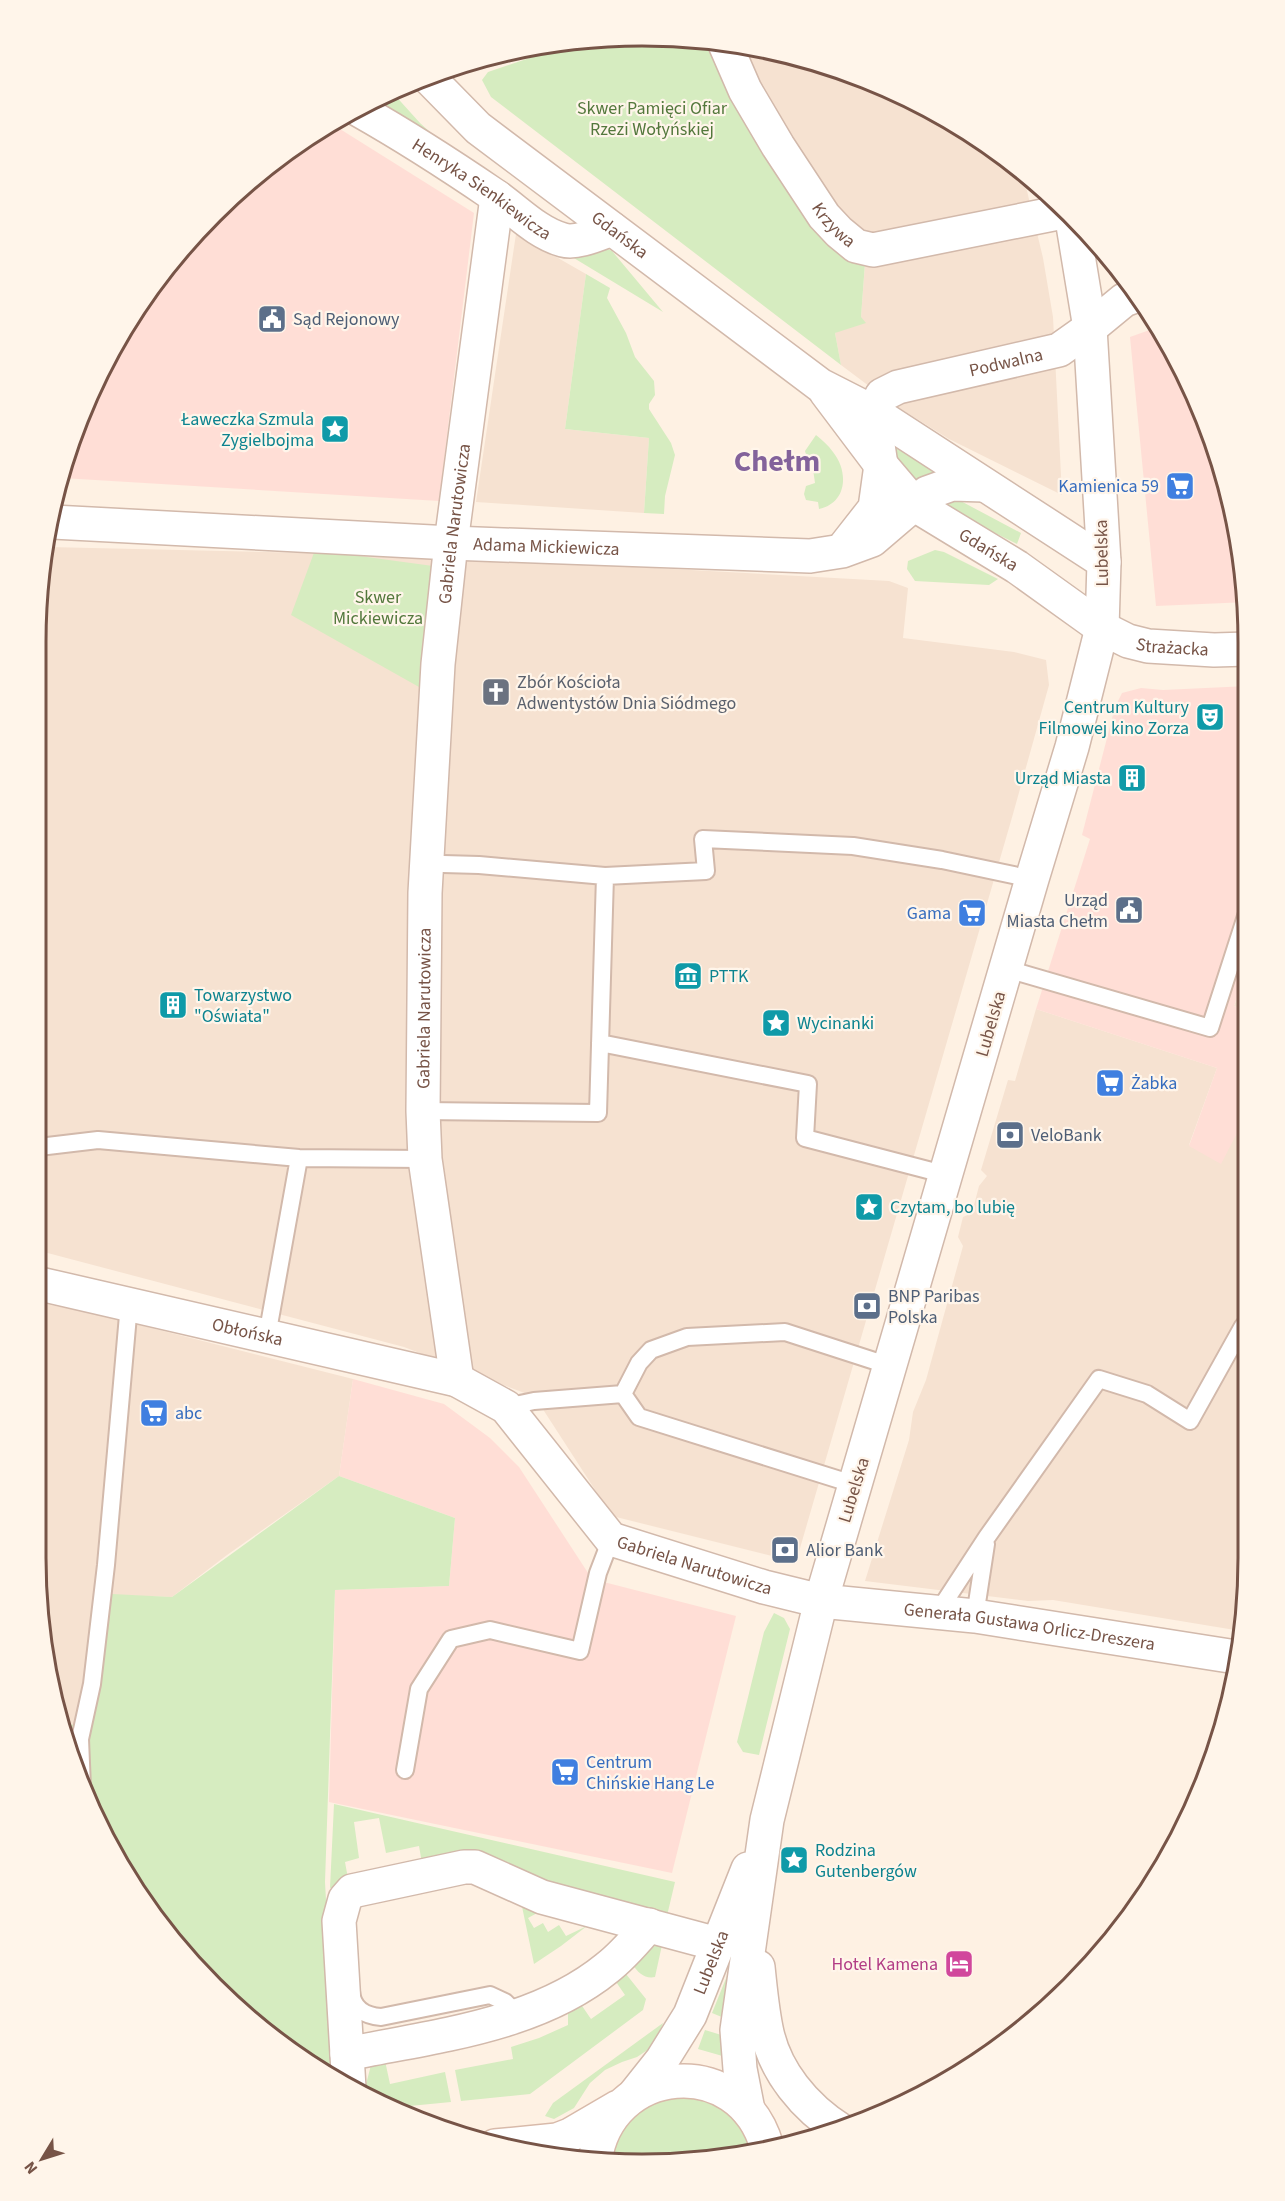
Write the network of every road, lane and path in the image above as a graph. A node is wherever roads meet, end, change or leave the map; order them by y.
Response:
1 (729, 53) edge
2 (435, 84) edge
3 (367, 114) edge
4 (497, 197) junction
5 (1057, 215) edge
6 (612, 229) junction
7 (1073, 231) edge
8 (1129, 298) edge
9 (1090, 328) junction
10 (820, 385) junction
11 (873, 412) junction
12 (881, 465) junction
13 (984, 485) junction
14 (915, 505) junction
15 (59, 522) edge
16 (451, 543) junction
17 (842, 551) junction
18 (1104, 562) junction
19 (1102, 628) junction
20 (1238, 649) edge
21 (443, 864) dead end
22 (605, 876) junction
23 (1032, 879) junction
24 (1238, 941) edge
25 (1007, 969) junction
26 (600, 1043) junction
27 (423, 1111) junction
28 (46, 1146) edge
29 (299, 1158) junction
30 (425, 1159) junction
31 (947, 1175) junction
32 (46, 1285) edge
33 (129, 1304) junction
34 (1238, 1335) edge
35 (267, 1336) junction
36 (890, 1366) junction
37 (457, 1380) junction
38 (623, 1394) junction
39 (506, 1407) junction
40 (856, 1485) junction
41 (987, 1538) junction
42 (611, 1539) junction
43 (821, 1601) junction
44 (938, 1612) junction
45 (975, 1616) junction
46 (1230, 1656) edge
47 (81, 1757) edge
48 (405, 1770) dead end
49 (767, 1820) junction
50 (487, 1873) junction
51 (753, 1920) junction
52 (649, 1925) junction
53 (717, 1944) junction
54 (519, 2016) junction
55 (347, 2054) junction
56 (348, 2077) edge
57 (628, 2099) junction
58 (831, 2124) edge
59 (765, 2132) edge
60 (526, 2143) edge
61 (596, 2152) edge

1 - 5 street, Krzywa
2 - 6 street, Gdańska
3 - 4 street, Henryka Sienkiewicza
4 - 6 street, Henryka Sienkiewicza
4 - 16 street, Gabriela Narutowicza
6 - 10 street, Gdańska
7 - 9 street, Lubelska
8 - 9 street, Podwalna
9 - 11 street, Podwalna
9 - 18 street, Lubelska
10 - 11 street, Gdańska
10 - 12 street, Gdańska
11 - 12 street
11 - 13 street, Gdańska
12 - 14 street, Gdańska
12 - 17 street
13 - 14 street, Adama Mickiewicza
13 - 18 street, Gdańska
14 - 17 street, Adama Mickiewicza
14 - 19 street, Gdańska
15 - 16 street, Adama Mickiewicza
16 - 17 street, Adama Mickiewicza
16 - 27 street, Gabriela Narutowicza
18 - 19 street, Lubelska
19 - 20 street, Strażacka
19 - 23 street, Lubelska
21 - 22 lane
22 - 23 lane
22 - 26 lane
23 - 25 street, Lubelska
24 - 25 lane
25 - 31 street, Lubelska
26 - 27 lane
26 - 31 lane
27 - 30 street, Gabriela Narutowicza
28 - 29 lane
29 - 30 lane
29 - 35 lane
30 - 37 street, Gabriela Narutowicza
31 - 36 street, Lubelska
32 - 33 street, Obłońska
33 - 35 street, Obłońska
33 - 47 lane
34 - 41 lane
35 - 37 street, Obłońska
36 - 38 lane
36 - 40 street, Lubelska
37 - 39 street, Gabriela Narutowicza
38 - 39 lane
38 - 40 lane
39 - 42 street, Gabriela Narutowicza
40 - 43 street, Lubelska
41 - 44 lane
41 - 45 lane
42 - 43 street, Gabriela Narutowicza
42 - 48 lane
43 - 44 street, Generała Gustawa Orlicz-Dreszera
43 - 49 street, Lubelska
44 - 45 street, Generała Gustawa Orlicz-Dreszera
45 - 46 street, Generała Gustawa Orlicz-Dreszera
49 - 51 street, Lubelska
49 - 53 street, Lubelska
50 - 52 street
50 - 54 lane
50 - 55 street
51 - 58 street, Lubelska
51 - 59 street, Lubelska
52 - 53 street
52 - 54 street
53 - 57 street, Lubelska
54 - 55 street
55 - 56 street
57 - 59 street
57 - 60 street
57 - 61 street, Lubelska

